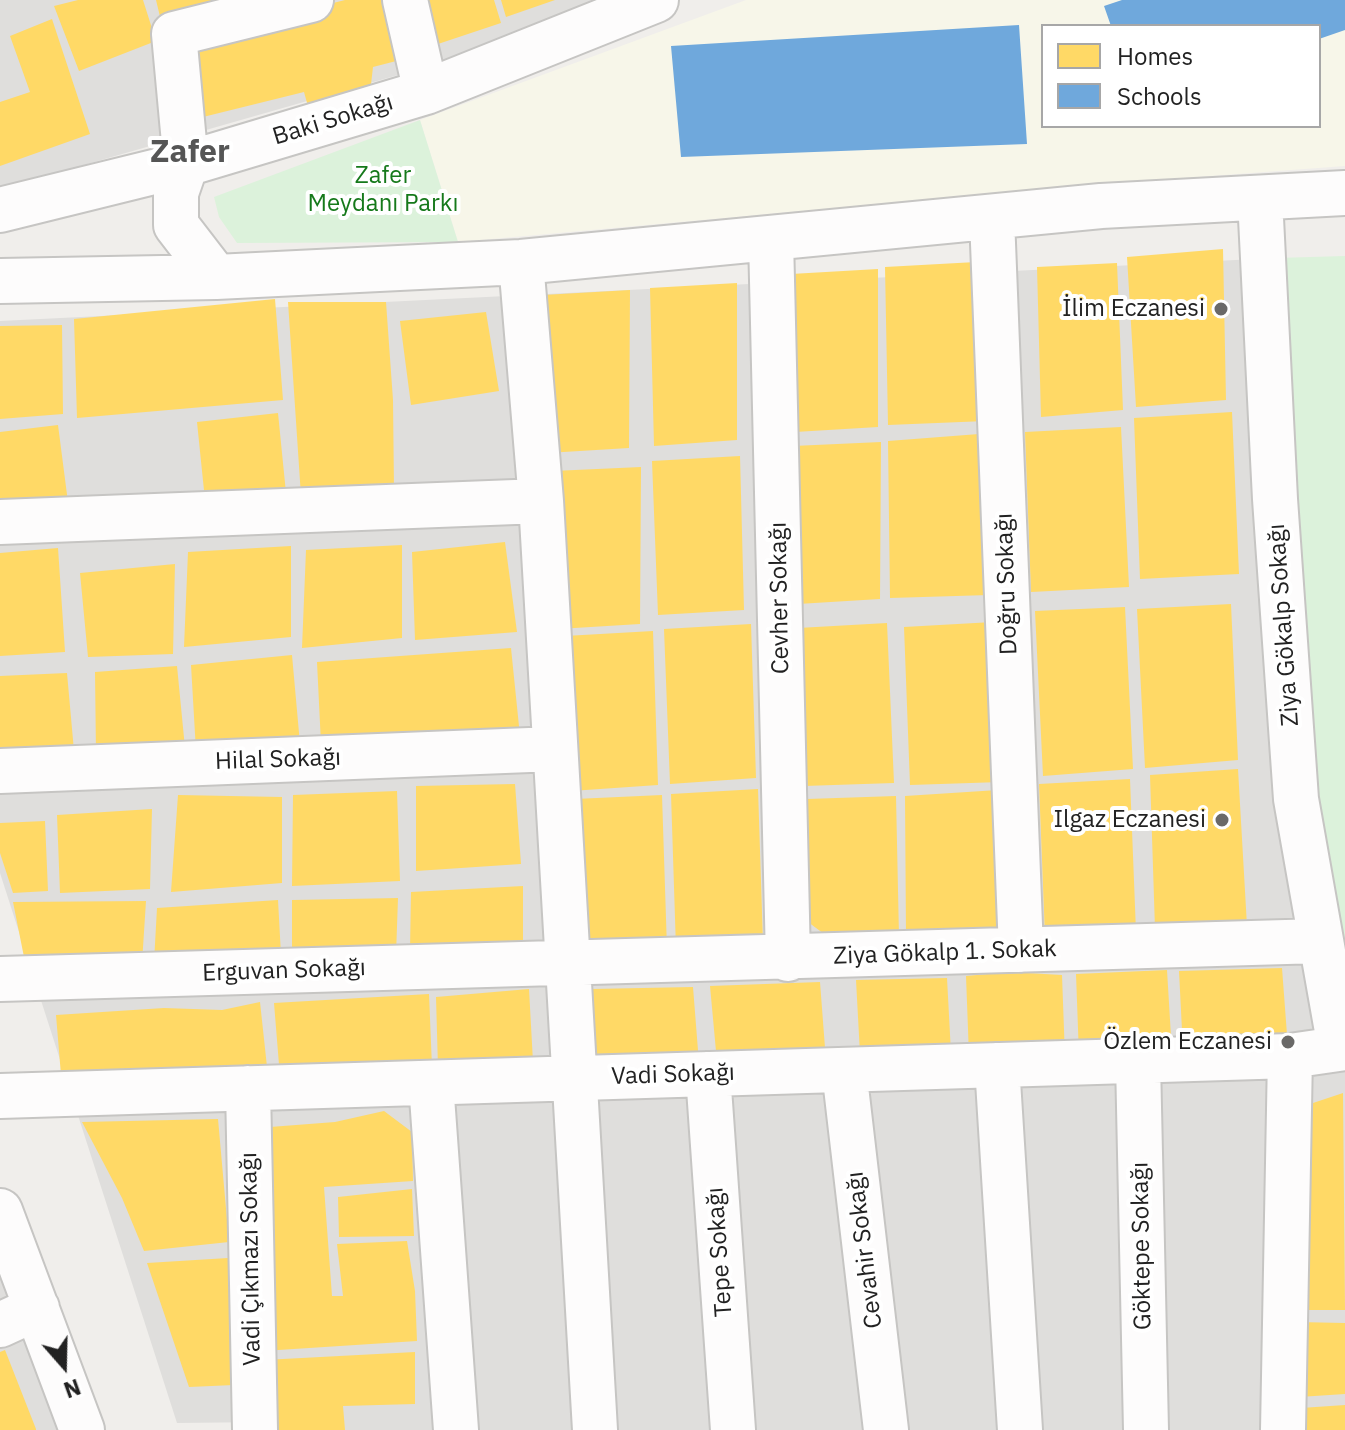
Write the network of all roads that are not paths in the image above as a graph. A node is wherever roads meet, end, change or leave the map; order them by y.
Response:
1 (311, 0) edge
2 (405, 0) edge
3 (656, 0) edge
4 (576, 15) edge
5 (426, 92) junction
6 (186, 164) junction
7 (1345, 193) edge
8 (1260, 198) junction
9 (0, 210) edge
10 (992, 218) junction
11 (771, 238) junction
12 (521, 262) junction
13 (216, 277) junction
14 (0, 281) edge
15 (541, 501) junction
16 (0, 522) edge
17 (555, 749) junction
18 (0, 771) edge
19 (1321, 941) junction
20 (1021, 950) junction
21 (788, 959) junction
22 (568, 963) junction
23 (0, 979) edge
24 (1343, 1048) edge
25 (1290, 1056) junction
26 (1138, 1061) junction
27 (997, 1065) junction
28 (844, 1070) junction
29 (708, 1074) junction
30 (574, 1078) junction
31 (431, 1083) junction
32 (248, 1088) junction
33 (0, 1096) edge
34 (0, 1211) edge
35 (18, 1317) edge
36 (82, 1430) edge
37 (255, 1430) edge
38 (456, 1430) edge
39 (595, 1430) edge
40 (733, 1430) edge
41 (886, 1430) edge
42 (1020, 1430) edge
43 (1146, 1430) edge
44 (1283, 1430) edge

1 - 6 street
2 - 5 street
3 - 4 street, Baki Sokağı
4 - 5 street, Baki Sokağı
5 - 6 street, Baki Sokağı
6 - 9 street, Baki Sokağı
6 - 13 street
7 - 8 street
8 - 10 street
8 - 19 street, Ziya Gökalp Sokağı
10 - 11 street
10 - 20 street, Doğru Sokağı
11 - 12 street
11 - 21 street, Cevher Sokağı
12 - 13 street
12 - 15 street
13 - 14 street
15 - 16 street
15 - 17 street
17 - 18 street, Hilal Sokağı
17 - 22 street
19 - 20 street, Ziya Gökalp 1. Sokak
19 - 24 street, Ziya Gökalp Sokağı
20 - 21 street, Ziya Gökalp 1. Sokak
21 - 22 street, Ziya Gökalp 1. Sokak
22 - 23 street, Erguvan Sokağı
22 - 30 street
24 - 25 street, Vadi Sokağı
25 - 26 street, Vadi Sokağı
25 - 44 street
26 - 27 street, Vadi Sokağı
26 - 43 street, Göktepe Sokağı
27 - 28 street, Vadi Sokağı
27 - 42 street
28 - 29 street, Vadi Sokağı
28 - 41 street, Cevahir Sokağı
29 - 30 street, Vadi Sokağı
29 - 40 street, Tepe Sokağı
30 - 31 street, Vadi Sokağı
30 - 39 street
31 - 32 street, Vadi Sokağı
31 - 38 street
32 - 33 street, Vadi Sokağı
32 - 37 street, Vadi Çıkmazı Sokağı
34 - 35 street
35 - 36 street

